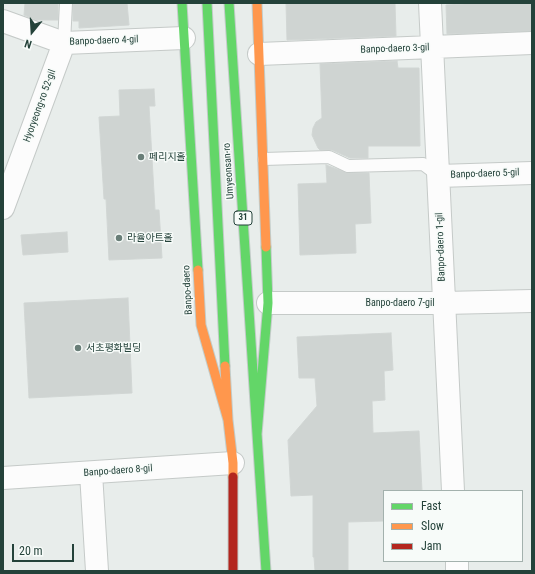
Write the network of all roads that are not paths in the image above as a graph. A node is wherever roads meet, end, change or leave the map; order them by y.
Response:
1 (66, 3) edge
2 (182, 3) edge
3 (206, 3) edge
4 (229, 3) edge
5 (257, 3) edge
6 (430, 3) edge
7 (3, 21) edge
8 (184, 38) junction
9 (64, 43) junction
10 (532, 43) edge
11 (432, 48) junction
12 (259, 54) junction
13 (264, 159) junction
14 (532, 173) edge
15 (439, 176) junction
16 (3, 208) edge
17 (532, 301) edge
18 (268, 303) junction
19 (444, 303) junction
20 (228, 420) junction
21 (257, 434) junction
22 (233, 464) junction
23 (92, 473) junction
24 (3, 478) edge
25 (453, 490) edge
26 (97, 571) edge
27 (233, 571) edge
28 (266, 571) edge

1 - 9 lane, Hyoryeong-ro 52-gil
2 - 8 main road, Banpo-daero
3 - 20 main road, Umyeonsan-ro
4 - 21 main road, Umyeonsan-ro / 31
5 - 12 main road
6 - 11 street, Banpo-daero 1-gil
7 - 9 street, Banpo-daero 4-gil
8 - 9 street, Banpo-daero 4-gil
8 - 20 main road, Banpo-daero
9 - 16 street, Hyoryeong-ro 52-gil
10 - 11 street, Banpo-daero 3-gil
11 - 12 street, Banpo-daero 3-gil
11 - 15 street, Banpo-daero 1-gil
12 - 13 main road
13 - 15 lane
13 - 18 main road
14 - 15 street, Banpo-daero 5-gil
15 - 19 street, Banpo-daero 1-gil
17 - 19 street, Banpo-daero 7-gil
18 - 19 street, Banpo-daero 7-gil
18 - 21 main road
19 - 25 street, Banpo-daero 1-gil
20 - 22 main road, Banpo-daero
21 - 28 main road
22 - 23 street, Banpo-daero 8-gil
22 - 27 main road, Banpo-daero
23 - 24 street, Banpo-daero 8-gil
23 - 26 street

